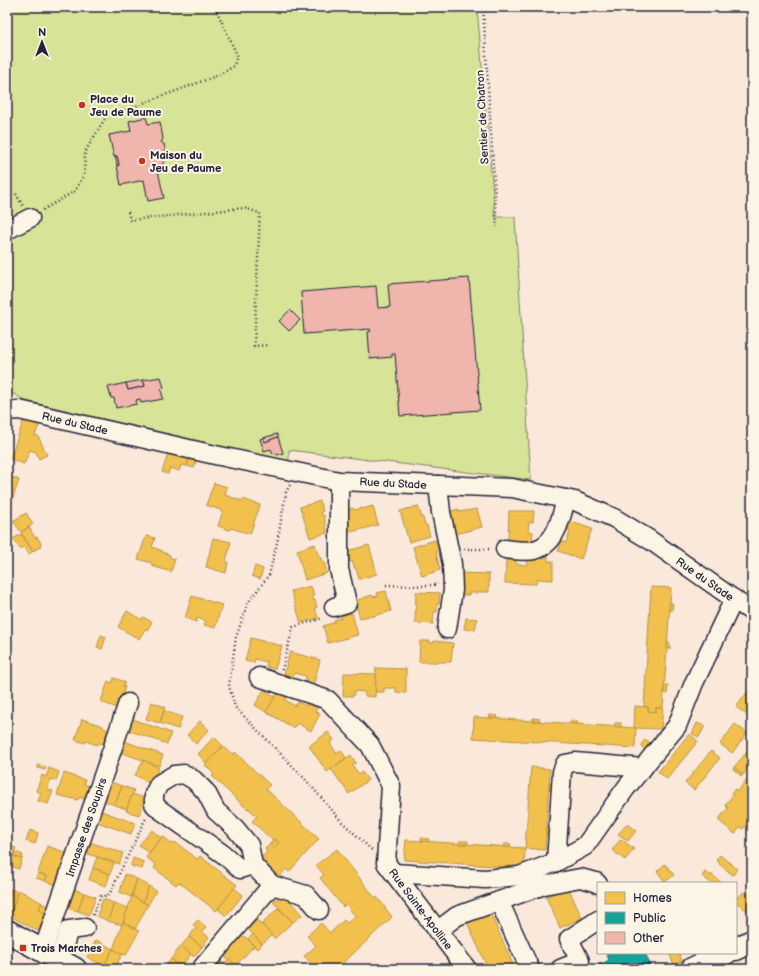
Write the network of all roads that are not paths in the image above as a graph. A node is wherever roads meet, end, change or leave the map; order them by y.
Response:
1 (30, 218) road end
2 (7, 230) edge
3 (7, 410) edge
4 (339, 481) junction
5 (438, 485) junction
6 (566, 499) junction
7 (506, 549) road end
8 (734, 599) junction
9 (334, 607) road end
10 (752, 612) edge
11 (447, 629) dead end
12 (259, 677) dead end
13 (128, 703) dead end
14 (643, 768) junction
15 (556, 862) junction
16 (253, 865) junction
17 (394, 873) junction
18 (597, 883) edge
19 (272, 885) junction
20 (499, 901) junction
21 (319, 910) dead end
22 (597, 921) edge
23 (85, 928) road end
24 (437, 930) junction
25 (7, 931) edge
26 (752, 941) edge
27 (737, 948) edge
28 (724, 954) edge
29 (59, 960) edge
30 (201, 969) edge
31 (466, 969) edge
32 (530, 969) edge
33 (560, 969) edge
34 (692, 969) edge

1 - 2 street
3 - 4 street, Rue du Stade
4 - 5 street, Rue du Stade
4 - 9 street
5 - 6 street, Rue du Stade
5 - 11 street
6 - 7 street
6 - 8 street, Rue du Stade
8 - 10 street, Rue du Stade
8 - 14 street
12 - 17 street, Rue Sainte-Apolline
13 - 29 street, Impasse des Soupirs
14 - 15 street
14 - 15 street
15 - 17 street
16 - 16 street
16 - 19 street
17 - 24 street, Rue Sainte-Apolline
18 - 20 street
19 - 21 street
19 - 30 street
20 - 24 street
20 - 32 street
22 - 33 street
23 - 29 street
24 - 31 street, Rue Sainte-Apolline
25 - 29 main road
26 - 27 main road
28 - 34 main road

